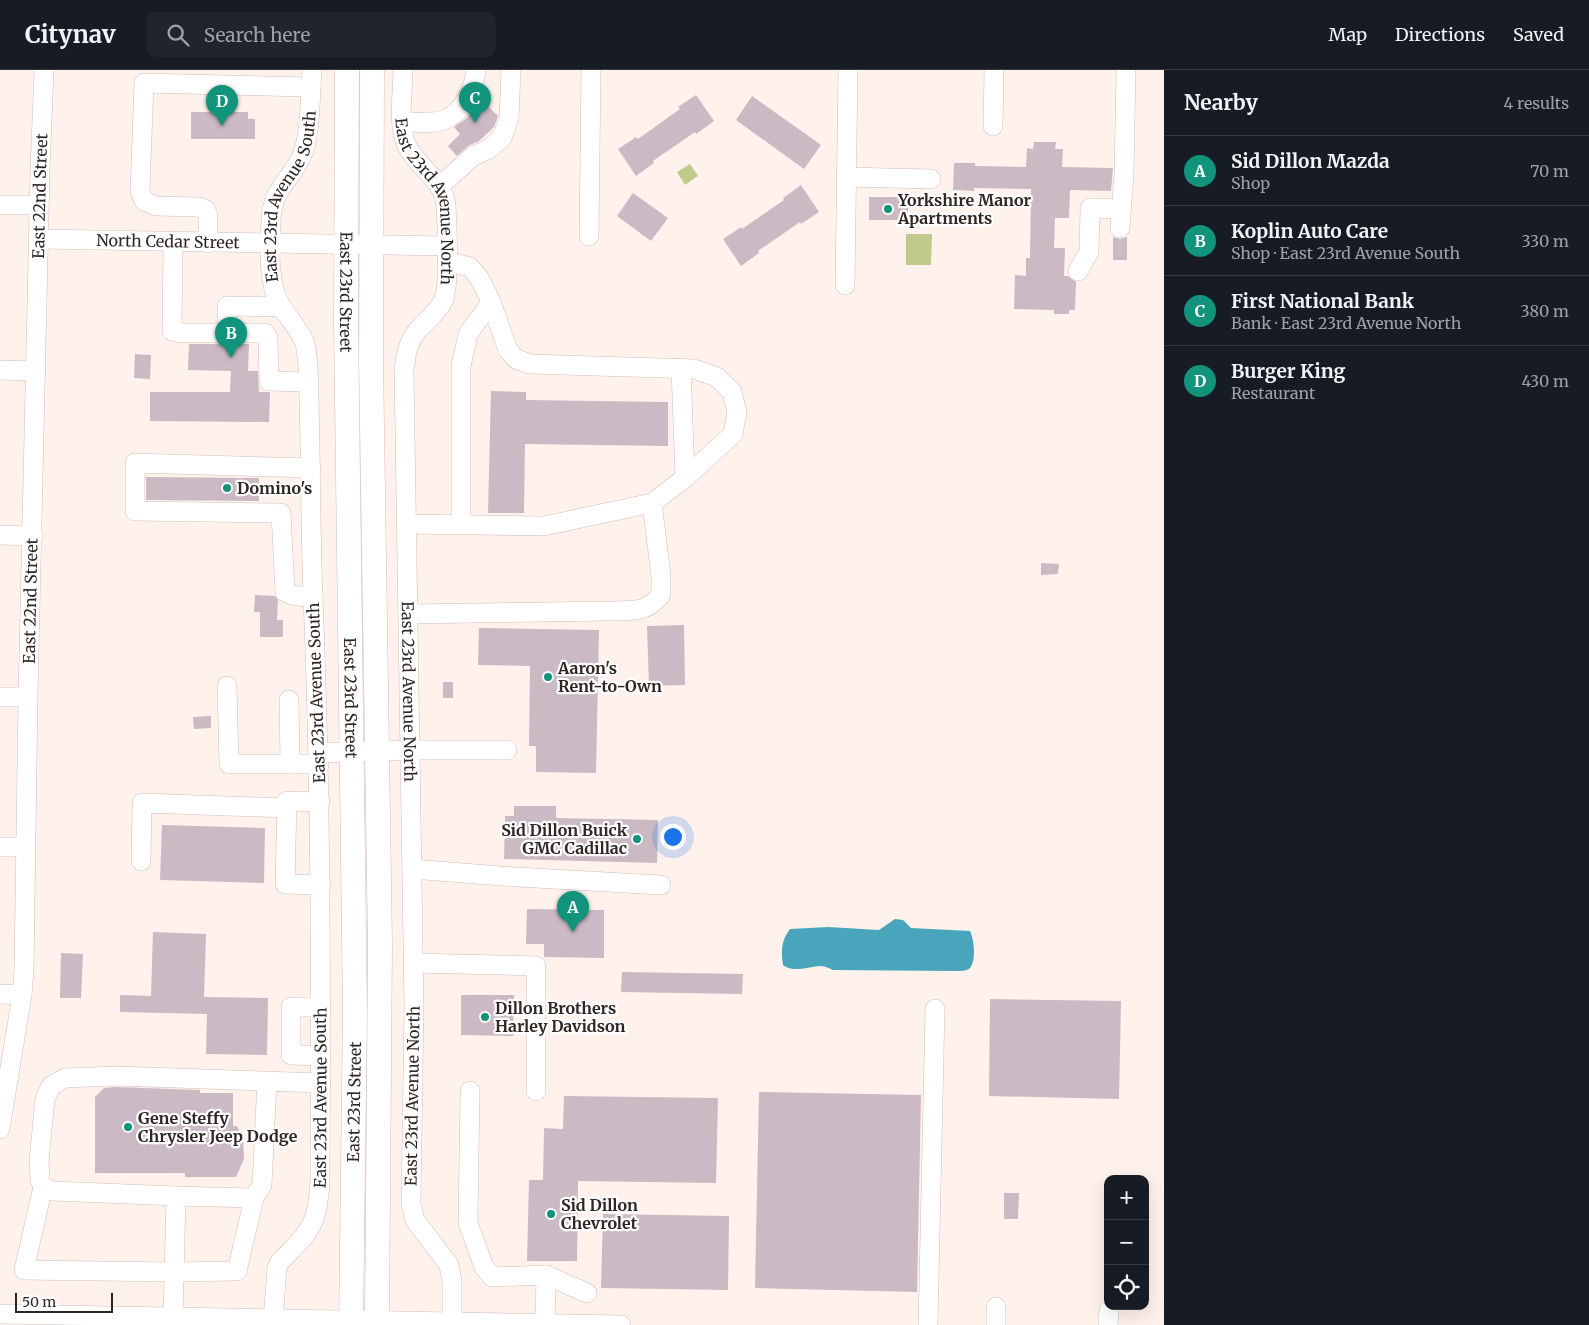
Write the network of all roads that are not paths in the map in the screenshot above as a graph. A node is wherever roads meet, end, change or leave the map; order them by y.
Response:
1 (44, 70) edge
2 (347, 70) edge
3 (372, 70) edge
4 (403, 70) edge
5 (476, 70) edge
6 (511, 70) edge
7 (591, 70) edge
8 (848, 70) edge
9 (994, 70) edge
10 (1126, 70) edge
11 (149, 77) edge
12 (275, 78) edge
13 (311, 78) edge
14 (402, 122) junction
15 (993, 126) dead end
16 (846, 177) junction
17 (931, 178) dead end
18 (440, 186) junction
19 (0, 205) edge
20 (39, 205) junction
21 (1120, 208) junction
22 (1120, 228) dead end
23 (589, 236) dead end
24 (39, 239) junction
25 (173, 242) junction
26 (208, 243) junction
27 (271, 244) junction
28 (345, 245) junction
29 (370, 245) junction
30 (446, 253) junction
31 (1078, 271) dead end
32 (845, 285) dead end
33 (491, 302) junction
34 (282, 307) junction
35 (227, 333) junction
36 (681, 368) junction
37 (0, 370) edge
38 (36, 371) junction
39 (308, 382) junction
40 (311, 468) junction
41 (685, 478) junction
42 (652, 503) junction
43 (407, 524) junction
44 (461, 525) junction
45 (0, 535) edge
46 (32, 536) junction
47 (313, 598) junction
48 (408, 614) junction
49 (227, 686) dead end
50 (0, 697) edge
51 (28, 697) junction
52 (289, 700) dead end
53 (410, 750) junction
54 (507, 750) dead end
55 (377, 751) junction
56 (352, 752) junction
57 (319, 759) junction
58 (290, 764) junction
59 (320, 802) junction
60 (286, 808) junction
61 (0, 847) edge
62 (25, 847) junction
63 (140, 861) dead end
64 (412, 869) junction
65 (321, 885) junction
66 (661, 885) dead end
67 (414, 963) junction
68 (0, 994) edge
69 (22, 995) junction
70 (321, 1007) junction
71 (935, 1009) dead end
72 (321, 1056) junction
73 (267, 1081) junction
74 (321, 1083) junction
75 (470, 1091) dead end
76 (536, 1091) dead end
77 (0, 1130) edge
78 (43, 1188) junction
79 (176, 1196) junction
80 (254, 1198) junction
81 (174, 1272) junction
82 (546, 1275) junction
83 (587, 1293) dead end
84 (0, 1314) edge
85 (172, 1318) junction
86 (274, 1320) junction
87 (351, 1323) edge
88 (377, 1323) edge
89 (452, 1324) edge
90 (545, 1324) edge
91 (621, 1325) edge
92 (928, 1325) edge

1 - 20 street, East 22nd Street
2 - 28 main road, East 23rd Street
3 - 29 main road, East 23rd Street
4 - 14 street, East 23rd Avenue North
5 - 14 street
6 - 18 street
7 - 23 street
8 - 16 street
9 - 15 street
10 - 21 street
11 - 12 street
11 - 26 street
12 - 13 street
13 - 27 street, East 23rd Avenue South
14 - 18 street, East 23rd Avenue North
16 - 17 street
16 - 32 street
18 - 30 street, East 23rd Avenue North
19 - 20 street
20 - 24 street, East 22nd Street
21 - 22 street
21 - 31 street
24 - 25 street, North Cedar Street
24 - 38 street, East 22nd Street
25 - 26 street, North Cedar Street
25 - 35 street
26 - 27 street, North Cedar Street
27 - 28 street, North Cedar Street
27 - 34 street, East 23rd Avenue South
28 - 29 street, North Cedar Street
28 - 56 main road, East 23rd Street
29 - 30 street, North Cedar Street
29 - 55 main road, East 23rd Street
30 - 33 street, North Cedar Street
30 - 43 street, East 23rd Avenue North
33 - 36 street, North Cedar Street
33 - 44 street
34 - 35 street
34 - 39 street, East 23rd Avenue South
35 - 39 street
36 - 41 street
36 - 41 street, North Cedar Street
37 - 38 street
38 - 46 street, East 22nd Street
39 - 40 street, East 23rd Avenue South
40 - 47 street, East 23rd Avenue South
40 - 47 street
41 - 42 street, North Cedar Street
42 - 44 street
42 - 48 street
43 - 44 street
43 - 48 street, East 23rd Avenue North
45 - 46 street
46 - 51 street, East 22nd Street
47 - 57 street, East 23rd Avenue South
48 - 53 street, East 23rd Avenue North
49 - 58 street
50 - 51 street
51 - 62 street, East 22nd Street
52 - 58 street
53 - 54 street
53 - 55 street
53 - 64 street, East 23rd Avenue North
55 - 56 street
55 - 88 main road, East 23rd Street
56 - 57 street
56 - 87 main road, East 23rd Street
57 - 58 street
57 - 59 street, East 23rd Avenue South
59 - 60 street
59 - 65 street, East 23rd Avenue South
60 - 63 street
60 - 65 street
61 - 62 street
62 - 69 street, East 22nd Street
64 - 66 street
64 - 67 street, East 23rd Avenue North
65 - 70 street, East 23rd Avenue South
67 - 76 street
67 - 89 street, East 23rd Avenue North
68 - 69 street
69 - 77 street, East 22nd Street
70 - 72 street, East 23rd Avenue South
70 - 72 street
71 - 92 street
72 - 74 street, East 23rd Avenue South
73 - 74 street
73 - 78 street
73 - 80 street
74 - 86 street, East 23rd Avenue South
75 - 82 street
78 - 79 street
78 - 81 street
79 - 80 street
79 - 81 street
80 - 81 street
81 - 85 street
82 - 83 street
82 - 90 street
84 - 85 street
85 - 86 street
86 - 87 street
87 - 88 street
88 - 89 street
89 - 90 street
90 - 91 street

